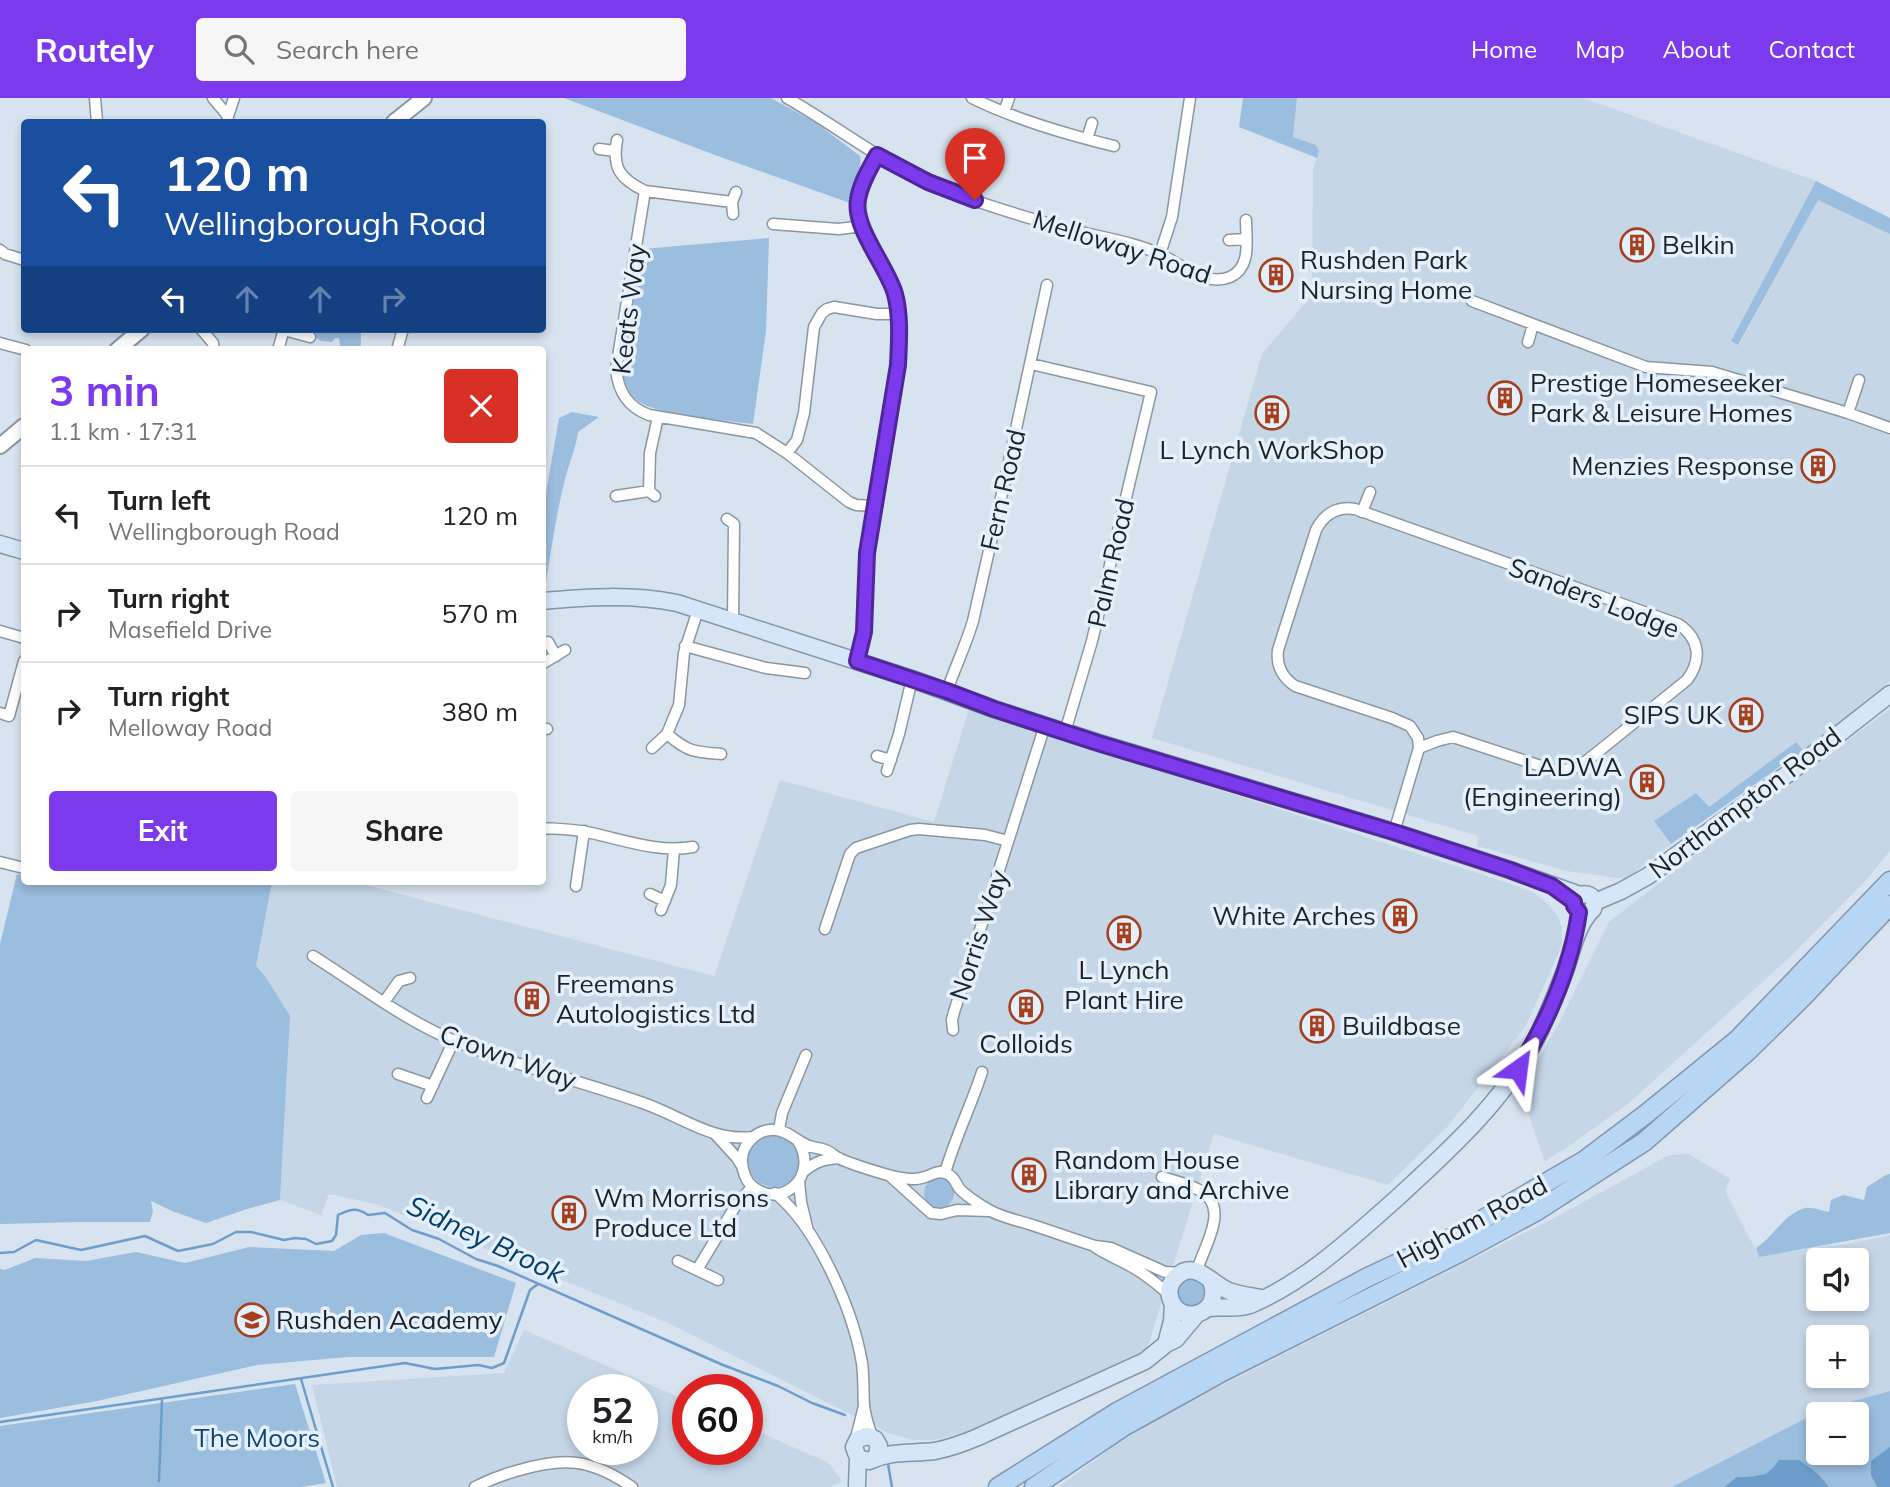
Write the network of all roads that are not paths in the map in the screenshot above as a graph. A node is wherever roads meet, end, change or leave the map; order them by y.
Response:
1 (95, 98) edge
2 (213, 98) edge
3 (234, 98) edge
4 (424, 98) edge
5 (787, 98) edge
6 (972, 98) edge
7 (1009, 98) edge
8 (1190, 98) edge
9 (799, 101) edge
10 (1004, 112) junction
11 (97, 119) edge
12 (228, 119) edge
13 (398, 119) edge
14 (1092, 124) dead end
15 (1087, 139) junction
16 (617, 140) dead end
17 (1114, 146) dead end
18 (599, 149) dead end
19 (615, 151) junction
20 (877, 155) junction
21 (645, 191) junction
22 (733, 214) dead end
23 (1246, 220) dead end
24 (774, 224) dead end
25 (862, 226) junction
26 (1246, 239) junction
27 (1229, 240) dead end
28 (0, 250) edge
29 (1160, 254) junction
30 (21, 259) edge
31 (1046, 285) dead end
32 (1472, 301) dead end
33 (898, 314) junction
34 (1533, 325) junction
35 (137, 333) edge
36 (297, 333) edge
37 (310, 337) dead end
38 (1528, 342) dead end
39 (0, 344) edge
40 (122, 346) edge
41 (21, 349) edge
42 (1031, 363) junction
43 (1859, 380) dead end
44 (1848, 412) junction
45 (658, 417) junction
46 (21, 428) edge
47 (1890, 428) edge
48 (0, 446) edge
49 (787, 453) junction
50 (1370, 492) dead end
51 (616, 496) dead end
52 (875, 506) junction
53 (1362, 512) junction
54 (727, 519) dead end
55 (0, 544) edge
56 (21, 550) edge
57 (546, 601) edge
58 (698, 610) junction
59 (733, 621) junction
60 (0, 631) edge
61 (21, 637) edge
62 (548, 642) dead end
63 (685, 646) junction
64 (857, 661) junction
65 (546, 662) edge
66 (805, 673) dead end
67 (912, 679) junction
68 (21, 688) edge
69 (947, 691) junction
70 (1890, 694) edge
71 (0, 713) edge
72 (1045, 725) junction
73 (1065, 732) junction
74 (667, 734) junction
75 (652, 748) dead end
76 (1419, 748) junction
77 (723, 755) dead end
78 (877, 756) dead end
79 (891, 760) junction
80 (887, 771) dead end
81 (546, 828) edge
82 (584, 831) junction
83 (1394, 832) junction
84 (1008, 841) junction
85 (693, 847) dead end
86 (674, 849) junction
87 (0, 862) edge
88 (21, 867) edge
89 (1890, 881) edge
90 (576, 886) dead end
91 (650, 894) dead end
92 (1583, 905) junction
93 (1890, 905) edge
94 (825, 929) dead end
95 (313, 956) dead end
96 (410, 978) dead end
97 (384, 1002) junction
98 (953, 1030) dead end
99 (454, 1040) junction
100 (806, 1055) dead end
101 (982, 1072) dead end
102 (398, 1074) dead end
103 (433, 1086) junction
104 (427, 1098) dead end
105 (779, 1130) junction
106 (715, 1135) junction
107 (754, 1137) junction
108 (798, 1141) junction
109 (839, 1158) junction
110 (742, 1167) junction
111 (945, 1173) junction
112 (890, 1176) junction
113 (801, 1177) junction
114 (926, 1177) junction
115 (1162, 1177) dead end
116 (752, 1187) junction
117 (959, 1188) junction
118 (775, 1194) junction
119 (920, 1202) junction
120 (949, 1211) junction
121 (990, 1211) junction
122 (807, 1228) junction
123 (1095, 1246) junction
124 (678, 1261) dead end
125 (697, 1270) junction
126 (1196, 1275) junction
127 (718, 1280) dead end
128 (1261, 1298) junction
129 (1171, 1299) junction
130 (1202, 1311) junction
131 (1166, 1344) junction
132 (864, 1405) junction
133 (868, 1450) junction
134 (856, 1486) edge
135 (475, 1487) edge
136 (632, 1487) edge
137 (999, 1487) edge
138 (1034, 1487) edge

1 - 11 street
2 - 12 street
3 - 12 street
4 - 13 main road
5 - 9 street, Melloway Road
6 - 10 street
7 - 10 street
8 - 29 street
9 - 20 street, Melloway Road
10 - 15 street
14 - 15 street
15 - 17 street
16 - 19 street
18 - 19 street
19 - 21 street
20 - 25 street
20 - 29 street, Melloway Road
21 - 22 street
21 - 45 street, Keats Way
23 - 26 street, Melloway Road
24 - 25 street
25 - 33 street
26 - 27 street, Melloway Road
26 - 29 street, Melloway Road
28 - 30 street
31 - 42 street, Fern Road
32 - 34 street
33 - 49 street
33 - 52 street
34 - 38 street
34 - 44 street
35 - 40 main road
36 - 37 street
39 - 41 street
42 - 69 street, Fern Road
42 - 73 street, Palm Road
43 - 44 street
44 - 47 street
45 - 49 street, Keats Way
45 - 51 street
46 - 48 main road
49 - 52 street, Keats Way
50 - 53 street
52 - 64 street
53 - 76 street, Sanders Lodge
53 - 76 street, Sanders Lodge
54 - 59 street
55 - 56 main road
57 - 58 main road
58 - 59 main road
58 - 63 street
59 - 64 main road
60 - 61 street
62 - 65 street
63 - 66 street
63 - 74 street
64 - 67 main road
67 - 69 main road
67 - 79 street
68 - 71 street
69 - 72 main road
70 - 92 main road, Northampton Road
72 - 73 main road
72 - 84 street, Norris Way
73 - 83 main road
74 - 75 street
74 - 77 street
76 - 83 street
78 - 79 street
79 - 80 street
81 - 82 street
82 - 86 street
82 - 90 street
83 - 92 main road
84 - 94 street, Norris Way
84 - 98 street, Norris Way
85 - 86 street
86 - 91 street
87 - 88 street
89 - 137 highway, Higham Road
92 - 128 main road
93 - 138 highway, Higham Road
95 - 97 street, Crown Way
96 - 97 street
97 - 99 street, Crown Way
99 - 103 street
99 - 106 street, Crown Way
100 - 105 street
101 - 111 street
102 - 103 street
103 - 104 street
105 - 107 street
105 - 108 street
106 - 107 street, Crown Way
106 - 110 street, Crown Way
107 - 110 street
108 - 109 street
108 - 113 street
109 - 112 street
109 - 113 street
110 - 116 street
111 - 114 street
111 - 117 street
112 - 114 street
112 - 119 street
113 - 118 street
113 - 122 street
114 - 119 street
115 - 126 street
116 - 118 street
116 - 125 street
117 - 120 street
117 - 121 street
118 - 122 street
119 - 120 street
120 - 121 street
121 - 123 street
122 - 132 street
123 - 126 street
123 - 129 street
124 - 125 street
125 - 127 street
126 - 128 main road
126 - 129 main road
126 - 130 main road
128 - 130 main road
129 - 130 main road
129 - 131 main road
130 - 131 main road
131 - 133 main road
132 - 133 street
132 - 133 street
133 - 134 main road
135 - 136 street

